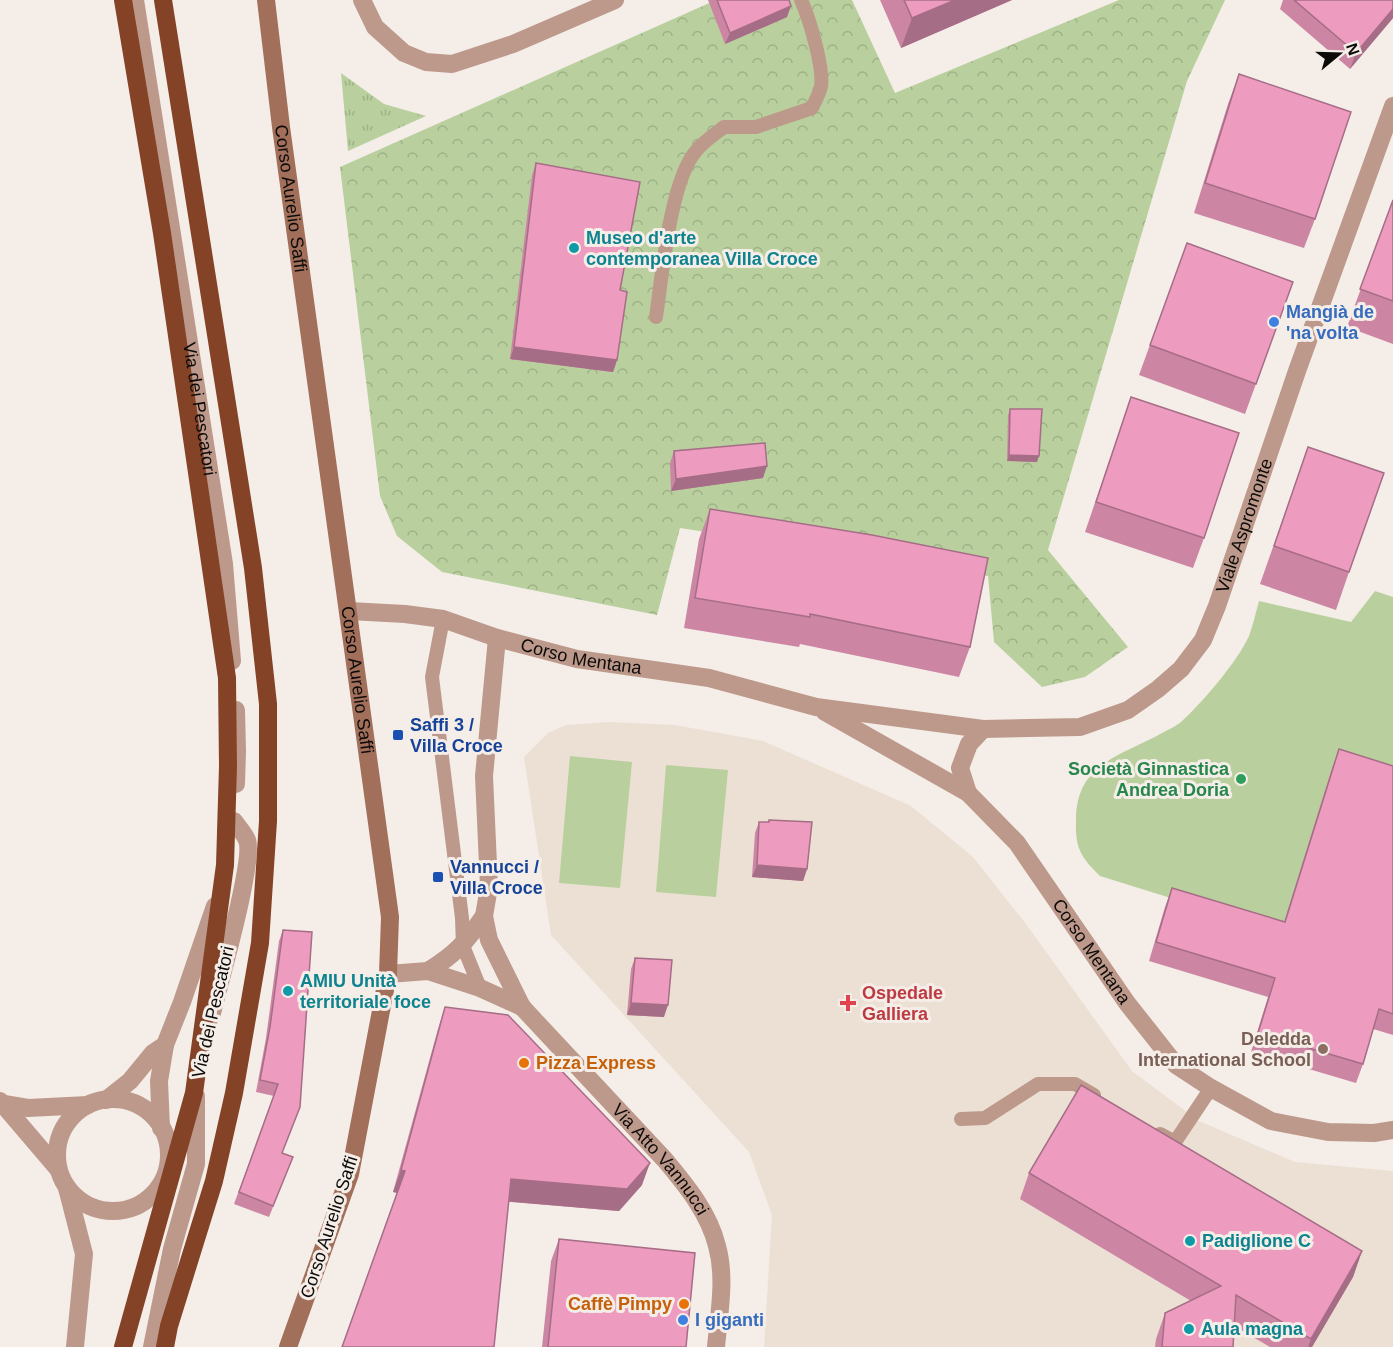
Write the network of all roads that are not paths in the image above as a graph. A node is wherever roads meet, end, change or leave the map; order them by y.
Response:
1 (123, 0) edge
2 (135, 0) edge
3 (163, 0) edge
4 (266, 0) edge
5 (362, 0) edge
6 (615, 0) edge
7 (801, 0) edge
8 (1393, 106) edge
9 (656, 317) dead end
10 (349, 611) junction
11 (443, 619) junction
12 (497, 638) junction
13 (816, 707) junction
14 (983, 729) junction
15 (968, 793) junction
16 (234, 821) junction
17 (484, 916) junction
18 (463, 946) junction
19 (428, 971) junction
20 (388, 974) junction
21 (480, 988) junction
22 (522, 1007) junction
23 (165, 1045) junction
24 (1210, 1088) junction
25 (106, 1100) junction
26 (2, 1102) edge
27 (1105, 1102) edge
28 (88, 1105) junction
29 (961, 1119) dead end
30 (1145, 1125) edge
31 (161, 1128) junction
32 (1393, 1130) edge
33 (58, 1169) junction
34 (66, 1186) junction
35 (75, 1347) edge
36 (123, 1347) edge
37 (152, 1347) edge
38 (165, 1347) edge
39 (288, 1347) edge
40 (717, 1347) edge

1 - 36 highway, bridge
2 - 16 street, Via dei Pescatori
3 - 38 highway
4 - 10 main road, Corso Aurelio Saffi
5 - 6 street
7 - 9 lane
8 - 14 street, Viale Aspromonte
10 - 11 street, Corso Mentana
10 - 20 main road, Corso Aurelio Saffi
11 - 12 street, Corso Mentana
11 - 18 lane
12 - 13 street, Corso Mentana
12 - 17 street, Via Atto Vannucci
13 - 14 street, Corso Mentana
13 - 15 street, Corso Mentana
14 - 15 street
15 - 24 street, Corso Mentana
16 - 23 street, Via dei Pescatori
16 - 37 street, Via dei Pescatori
17 - 18 street, Via Atto Vannucci
17 - 22 street, Via Atto Vannucci
18 - 19 street, Via Atto Vannucci
18 - 21 lane
19 - 20 street, Via Atto Vannucci
19 - 21 street, Via Atto Vannucci
20 - 39 main road, Corso Aurelio Saffi
21 - 22 street, Via Atto Vannucci
22 - 40 street, Via Atto Vannucci
23 - 25 street, Via dei Pescatori
23 - 31 street, Via dei Pescatori
24 - 30 lane
24 - 32 street, Corso Mentana
25 - 28 street, Via dei Pescatori
25 - 31 street, Via dei Pescatori
26 - 28 street
26 - 33 street
27 - 29 lane
28 - 33 street, Via dei Pescatori
31 - 34 street, Via dei Pescatori
33 - 34 street, Via dei Pescatori
34 - 35 street

